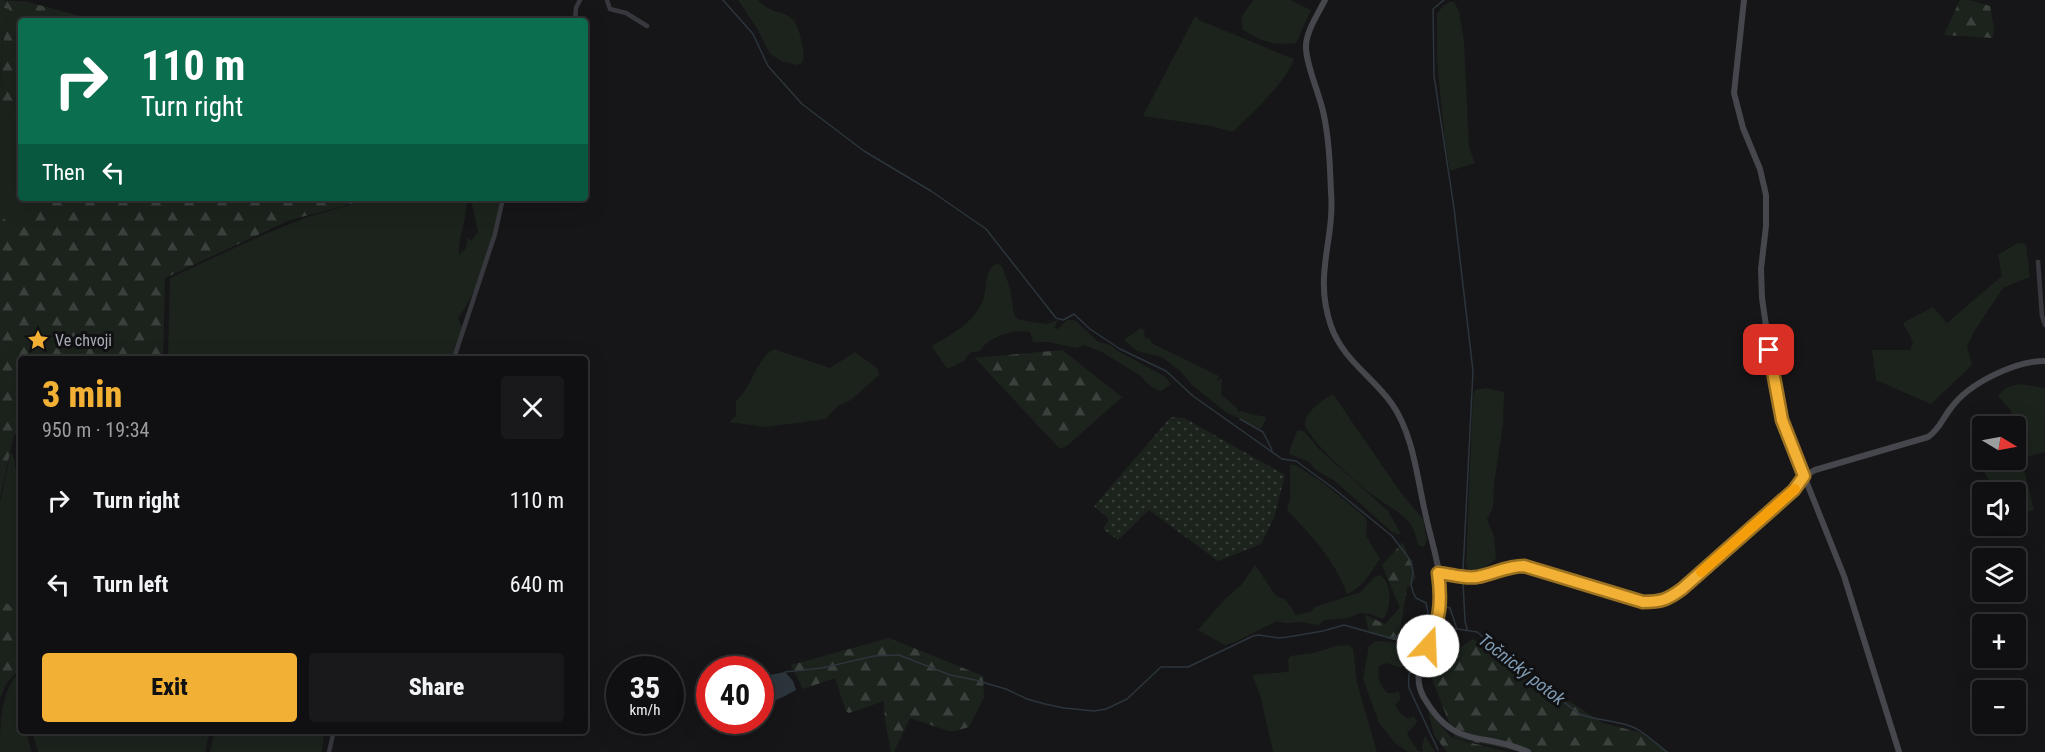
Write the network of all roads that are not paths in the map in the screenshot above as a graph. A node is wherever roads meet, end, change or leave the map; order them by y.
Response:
1 (580, 0) edge
2 (607, 0) edge
3 (1325, 0) edge
4 (1744, 0) edge
5 (575, 18) edge
6 (647, 26) dead end
7 (502, 201) edge
8 (2038, 262) dead end
9 (2045, 325) edge
10 (455, 356) edge
11 (2045, 361) edge
12 (1804, 476) junction
13 (1438, 573) junction
14 (333, 734) edge
15 (329, 752) edge
16 (1528, 752) edge
17 (1899, 752) edge

1 - 5 street
2 - 6 street
3 - 13 street
4 - 12 street
7 - 10 street
8 - 9 street
11 - 12 street
12 - 13 street
12 - 17 street
13 - 16 street
14 - 15 street

